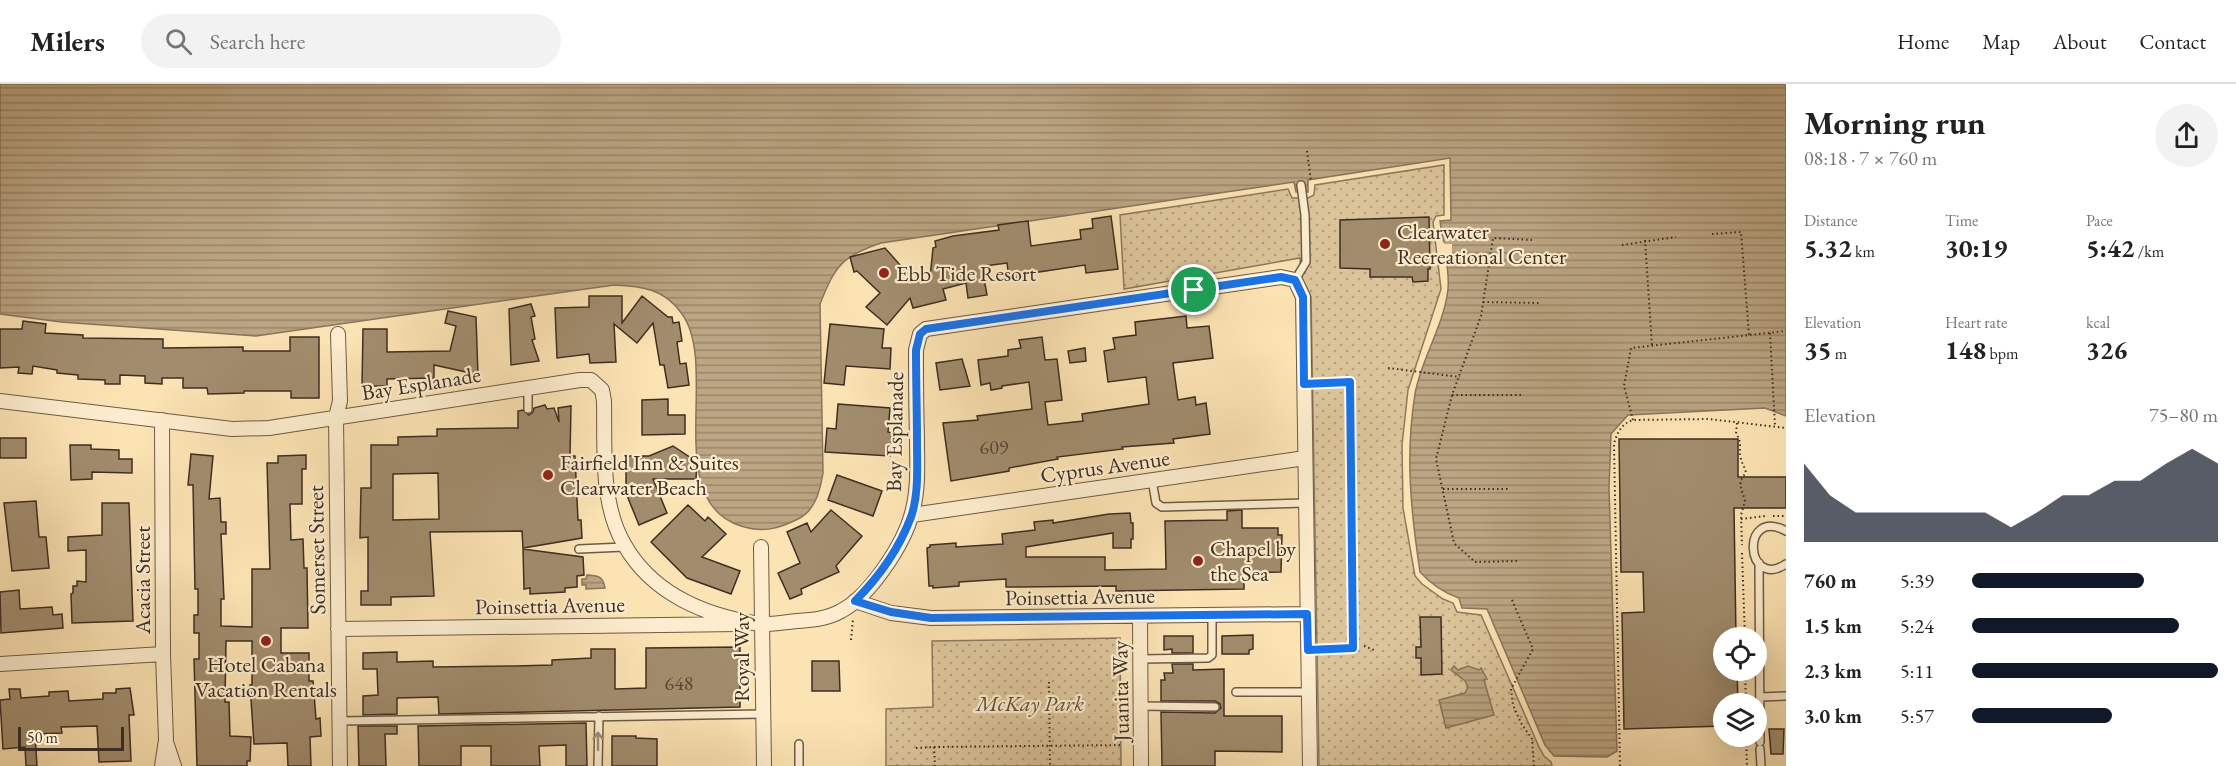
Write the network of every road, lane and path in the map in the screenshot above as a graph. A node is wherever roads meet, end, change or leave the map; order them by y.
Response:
1 (1307, 151) dead end
2 (1312, 184) dead end
3 (1301, 185) dead end
4 (1712, 234) dead end
5 (1676, 237) dead end
6 (1532, 240) dead end
7 (1645, 240) junction
8 (1622, 245) dead end
9 (1295, 280) junction
10 (1483, 302) junction
11 (1540, 303) dead end
12 (1786, 331) edge
13 (1770, 333) junction
14 (338, 334) dead end
15 (1749, 335) junction
16 (1652, 346) junction
17 (1388, 368) dead end
18 (1460, 377) junction
19 (1304, 384) junction
20 (528, 388) junction
21 (1452, 395) junction
22 (1521, 395) dead end
23 (0, 401) edge
24 (528, 409) dead end
25 (336, 417) junction
26 (162, 420) junction
27 (1633, 420) junction
28 (1737, 422) junction
29 (1774, 426) junction
30 (1786, 428) edge
31 (1305, 458) junction
32 (1152, 480) junction
33 (1443, 489) junction
34 (1510, 489) dead end
35 (1305, 503) junction
36 (912, 515) junction
37 (1786, 531) edge
38 (625, 546) junction
39 (761, 547) dead end
40 (579, 549) dead end
41 (1517, 561) dead end
42 (1758, 563) junction
43 (1786, 564) edge
44 (1512, 600) dead end
45 (855, 601) junction
46 (1307, 614) junction
47 (1212, 615) junction
48 (1140, 616) junction
49 (762, 624) junction
50 (1744, 627) edge
51 (338, 629) junction
52 (1308, 650) junction
53 (163, 654) junction
54 (1140, 659) junction
55 (0, 664) edge
56 (1048, 682) dead end
57 (1236, 692) dead end
58 (1309, 692) junction
59 (1760, 693) edge
60 (1786, 696) edge
61 (1767, 697) edge
62 (1141, 706) junction
63 (1215, 707) dead end
64 (763, 714) junction
65 (598, 716) junction
66 (340, 721) junction
67 (166, 740) junction
68 (799, 744) dead end
69 (1123, 745) dead end
70 (1050, 746) junction
71 (934, 747) junction
72 (1746, 747) edge
73 (1760, 747) edge
74 (916, 748) dead end
75 (162, 766) edge
76 (174, 766) edge
77 (340, 766) edge
78 (598, 766) edge
79 (764, 766) edge
80 (799, 766) edge
81 (934, 766) edge
82 (1050, 766) edge
83 (1142, 766) edge
84 (1310, 766) edge
85 (1534, 766) edge
86 (1620, 766) edge
87 (1746, 766) edge
88 (1761, 766) edge

1 - 2 path
3 - 9 lane
4 - 15 path
5 - 7 path
6 - 10 path
7 - 8 path
7 - 16 path
9 - 19 street
9 - 36 street, Bay Esplanade
10 - 11 path
10 - 18 path
12 - 13 path
13 - 15 path
13 - 29 path
14 - 25 street, Somerset Street
15 - 16 path
16 - 27 path
17 - 18 path
18 - 21 path
19 - 31 street
19 - 52 lane
20 - 24 lane
20 - 25 street, Bay Esplanade
20 - 38 street, Bay Esplanade
21 - 22 path
21 - 33 path
23 - 26 street, Bay Esplanade
25 - 26 street, Bay Esplanade
25 - 51 street, Somerset Street
26 - 53 street, Acacia Street
27 - 28 path
27 - 86 path
28 - 29 path
28 - 50 path
29 - 30 path
31 - 32 street, Cyprus Avenue
31 - 35 street
32 - 35 lane
32 - 36 street, Cyprus Avenue
33 - 34 path
33 - 41 path
35 - 46 street
36 - 45 street, Bay Esplanade
37 - 42 lane
38 - 40 lane
38 - 49 street, Bay Esplanade
39 - 49 street, Royal Way
42 - 43 lane
42 - 59 lane
44 - 85 path
45 - 48 street, Poinsettia Avenue
45 - 49 street, Bay Esplanade
46 - 47 street, Poinsettia Avenue
46 - 52 street
47 - 48 street, Poinsettia Avenue
47 - 54 lane
48 - 54 street, Juanita Way
49 - 51 street, Poinsettia Avenue
49 - 64 street, Royal Way
51 - 66 street, Somerset Street
52 - 58 street
53 - 55 street
53 - 67 street, Acacia Street
54 - 62 street, Juanita Way
56 - 70 path
57 - 58 lane
58 - 84 street
60 - 61 lane
62 - 63 lane
62 - 83 street, Juanita Way
64 - 65 lane
64 - 79 street, Royal Way
65 - 66 lane
78 -> 65 lane
66 - 77 street, Somerset Street
67 - 75 street, Acacia Street
67 - 76 street, Acacia Street
68 - 80 lane
69 - 70 path
70 - 71 path
70 - 82 path
71 - 74 path
71 - 81 path
72 - 87 path
73 - 88 lane

